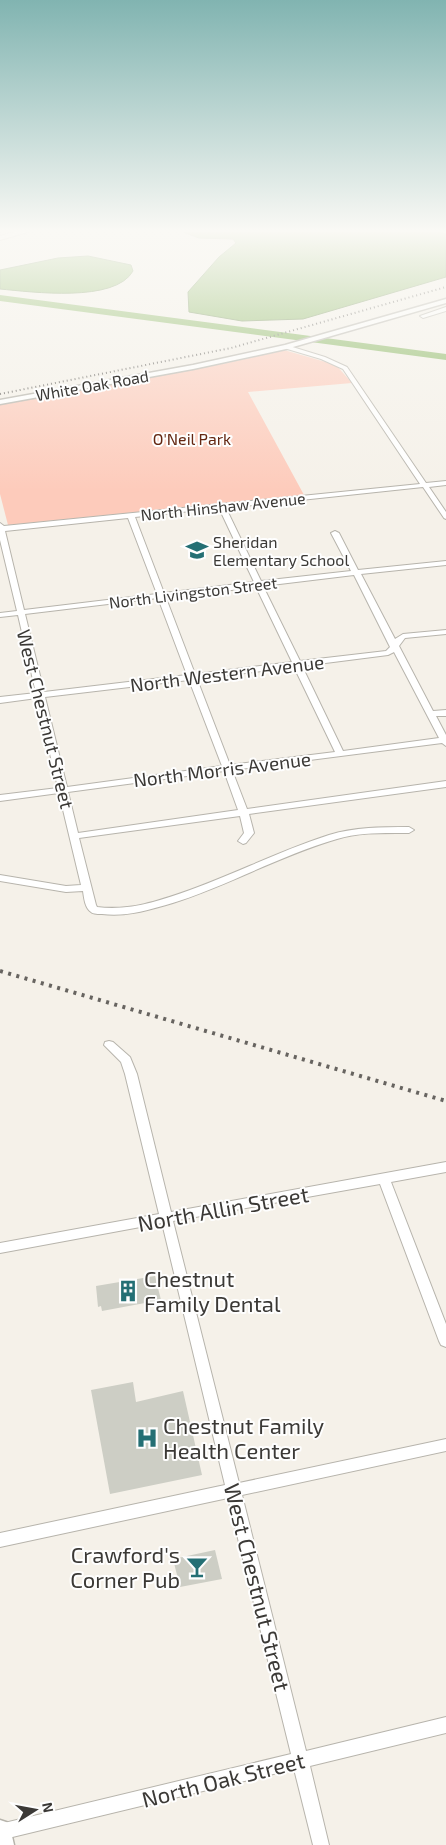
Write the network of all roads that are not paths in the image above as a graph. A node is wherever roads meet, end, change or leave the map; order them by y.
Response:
1 (387, 318) edge
2 (286, 347) junction
3 (0, 402) edge
4 (446, 483) edge
5 (425, 486) junction
6 (222, 507) junction
7 (131, 516) junction
8 (446, 517) edge
9 (0, 528) edge
10 (335, 533) dead end
11 (446, 563) edge
12 (355, 572) junction
13 (258, 584) junction
14 (162, 597) junction
15 (21, 613) junction
16 (0, 615) edge
17 (446, 632) edge
18 (395, 645) junction
19 (297, 664) junction
20 (193, 677) junction
21 (41, 695) junction
22 (0, 700) edge
23 (446, 713) edge
24 (431, 714) junction
25 (445, 742) edge
26 (340, 754) junction
27 (228, 768) junction
28 (446, 784) edge
29 (63, 790) junction
30 (0, 798) edge
31 (244, 813) junction
32 (409, 830) dead end
33 (74, 836) junction
34 (242, 841) dead end
35 (0, 878) edge
36 (87, 888) junction
37 (109, 1045) dead end
38 (446, 1167) edge
39 (384, 1178) junction
40 (168, 1218) junction
41 (0, 1248) edge
42 (446, 1341) edge
43 (446, 1445) edge
44 (234, 1490) junction
45 (0, 1540) edge
46 (446, 1726) edge
47 (300, 1760) junction
48 (0, 1832) edge
49 (1, 1845) edge
50 (321, 1845) edge

1 - 2 street, White Oak Road
2 - 3 street, White Oak Road
2 - 5 street
4 - 5 street, North Hinshaw Avenue
5 - 6 street, North Hinshaw Avenue
5 - 8 street
6 - 7 street, North Hinshaw Avenue
6 - 13 street
7 - 9 street, North Hinshaw Avenue
7 - 14 street
9 - 15 street, West Chestnut Street
10 - 12 street
11 - 12 street, North Livingston Street
12 - 13 street, North Livingston Street
12 - 18 street
13 - 14 street, North Livingston Street
13 - 19 street
14 - 15 street, North Livingston Street
14 - 20 street
15 - 16 street, North Livingston Street
15 - 21 street, West Chestnut Street
17 - 18 street, North Western Avenue
18 - 19 street, North Western Avenue
18 - 24 street
19 - 20 street, North Western Avenue
19 - 26 street
20 - 21 street, North Western Avenue
20 - 27 street
21 - 22 street, North Western Avenue
21 - 29 street, West Chestnut Street
23 - 24 street
24 - 25 street
25 - 26 street, North Morris Avenue
26 - 27 street, North Morris Avenue
27 - 29 street, North Morris Avenue
27 - 31 street
28 - 31 street
29 - 30 street, North Morris Avenue
29 - 33 street, West Chestnut Street
31 - 33 street
31 - 34 street
32 - 36 street, West Chestnut Street
33 - 36 street, West Chestnut Street
35 - 36 street
37 - 40 street, West Chestnut Street
38 - 39 street, North Allin Street
39 - 40 street, North Allin Street
39 - 42 street
40 - 41 street, North Allin Street
40 - 44 street, West Chestnut Street
43 - 44 street
44 - 45 street
44 - 47 street, West Chestnut Street
46 - 47 street, North Oak Street
47 - 48 street, North Oak Street
47 - 50 street, West Chestnut Street
48 - 49 main road

